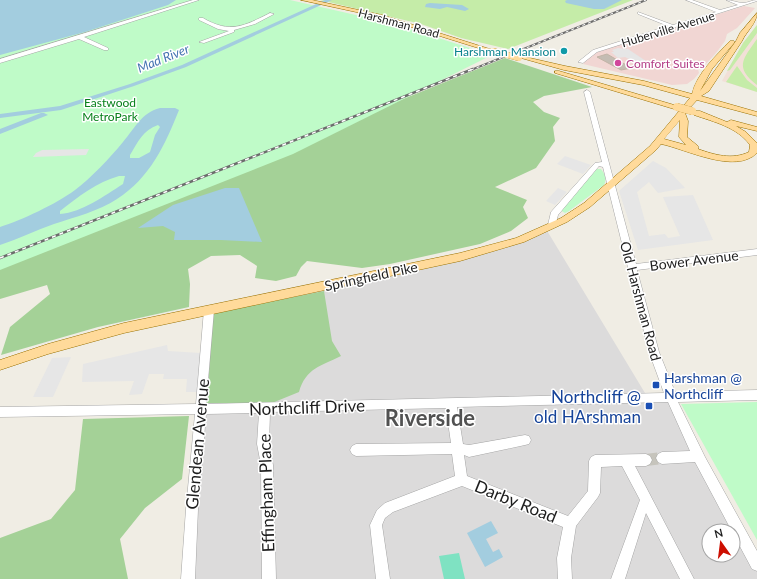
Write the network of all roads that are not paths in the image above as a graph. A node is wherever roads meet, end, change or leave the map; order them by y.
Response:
1 (197, 0) edge
2 (304, 0) edge
3 (688, 0) edge
4 (728, 0) edge
5 (757, 0) edge
6 (744, 5) junction
7 (757, 7) edge
8 (721, 12) junction
9 (640, 13) dead end
10 (272, 14) dead end
11 (757, 14) edge
12 (201, 19) dead end
13 (674, 27) junction
14 (233, 30) junction
15 (80, 37) junction
16 (202, 42) dead end
17 (106, 49) dead end
18 (519, 58) junction
19 (0, 61) edge
20 (581, 62) dead end
21 (587, 92) dead end
22 (696, 93) junction
23 (679, 108) junction
24 (694, 111) junction
25 (757, 114) edge
26 (757, 128) edge
27 (660, 141) junction
28 (708, 154) junction
29 (757, 161) edge
30 (605, 165) junction
31 (610, 186) junction
32 (552, 225) junction
33 (757, 252) edge
34 (632, 268) junction
35 (209, 310) junction
36 (0, 365) edge
37 (757, 395) edge
38 (670, 397) junction
39 (451, 403) junction
40 (265, 407) junction
41 (201, 409) junction
42 (0, 412) edge
43 (525, 440) dead end
44 (458, 448) junction
45 (356, 450) dead end
46 (699, 456) junction
47 (662, 458) tunnel mouth
48 (646, 460) tunnel mouth
49 (626, 461) junction
50 (462, 480) junction
51 (643, 505) dead end
52 (570, 523) junction
53 (757, 564) edge
54 (188, 579) edge
55 (269, 579) edge
56 (383, 579) edge
57 (565, 579) edge
58 (618, 579) edge
59 (687, 579) edge

1 - 15 street
2 - 18 main road, Harshman Road, bridge
3 - 8 street
4 - 6 street
5 - 6 street, Huberville Avenue
6 - 7 street
6 - 8 street, Huberville Avenue
8 - 13 street, Huberville Avenue
9 - 13 street
10 - 14 street
11 - 22 main road, Springfield Pike
12 - 14 street
13 - 20 street, Huberville Avenue
14 - 16 street
15 - 17 street
15 - 19 street
18 - 22 main road
18 - 23 main road, Harshman Road
21 - 30 street, Old Harshman Road
22 - 23 main road, Springfield Pike
22 - 25 main road
23 - 24 main road, Harshman Road, bridge
23 - 27 main road, Springfield Pike
23 - 28 main road
24 - 26 main road
24 - 28 main road
27 - 28 main road
27 - 29 main road
27 - 31 main road, Springfield Pike
30 - 31 street, Old Harshman Road
30 - 32 street
31 - 32 main road, Springfield Pike
31 - 34 street, Old Harshman Road
32 - 35 main road, Springfield Pike
33 - 34 street, Bower Avenue
34 - 38 street, Old Harshman Road
35 - 36 main road, Springfield Pike
35 - 41 street, Glendean Avenue
37 - 38 street, Northcliff Drive
38 - 39 street, Northcliff Drive
38 - 46 street, Old Harshman Road
39 - 40 street, Northcliff Drive
39 - 44 street, Darby Road
40 - 41 street, Northcliff Drive
40 - 55 street, Effingham Place
41 - 42 street, Northcliff Drive
41 - 54 street, Glendean Avenue
43 - 44 street
44 - 45 street
44 - 50 street, Darby Road
46 - 47 street
46 - 53 street, Old Harshman Road
48 - 49 street
49 - 52 street
49 - 59 street
50 - 52 street, Darby Road
50 - 56 street, Darby Road
51 - 58 street
52 - 57 street

